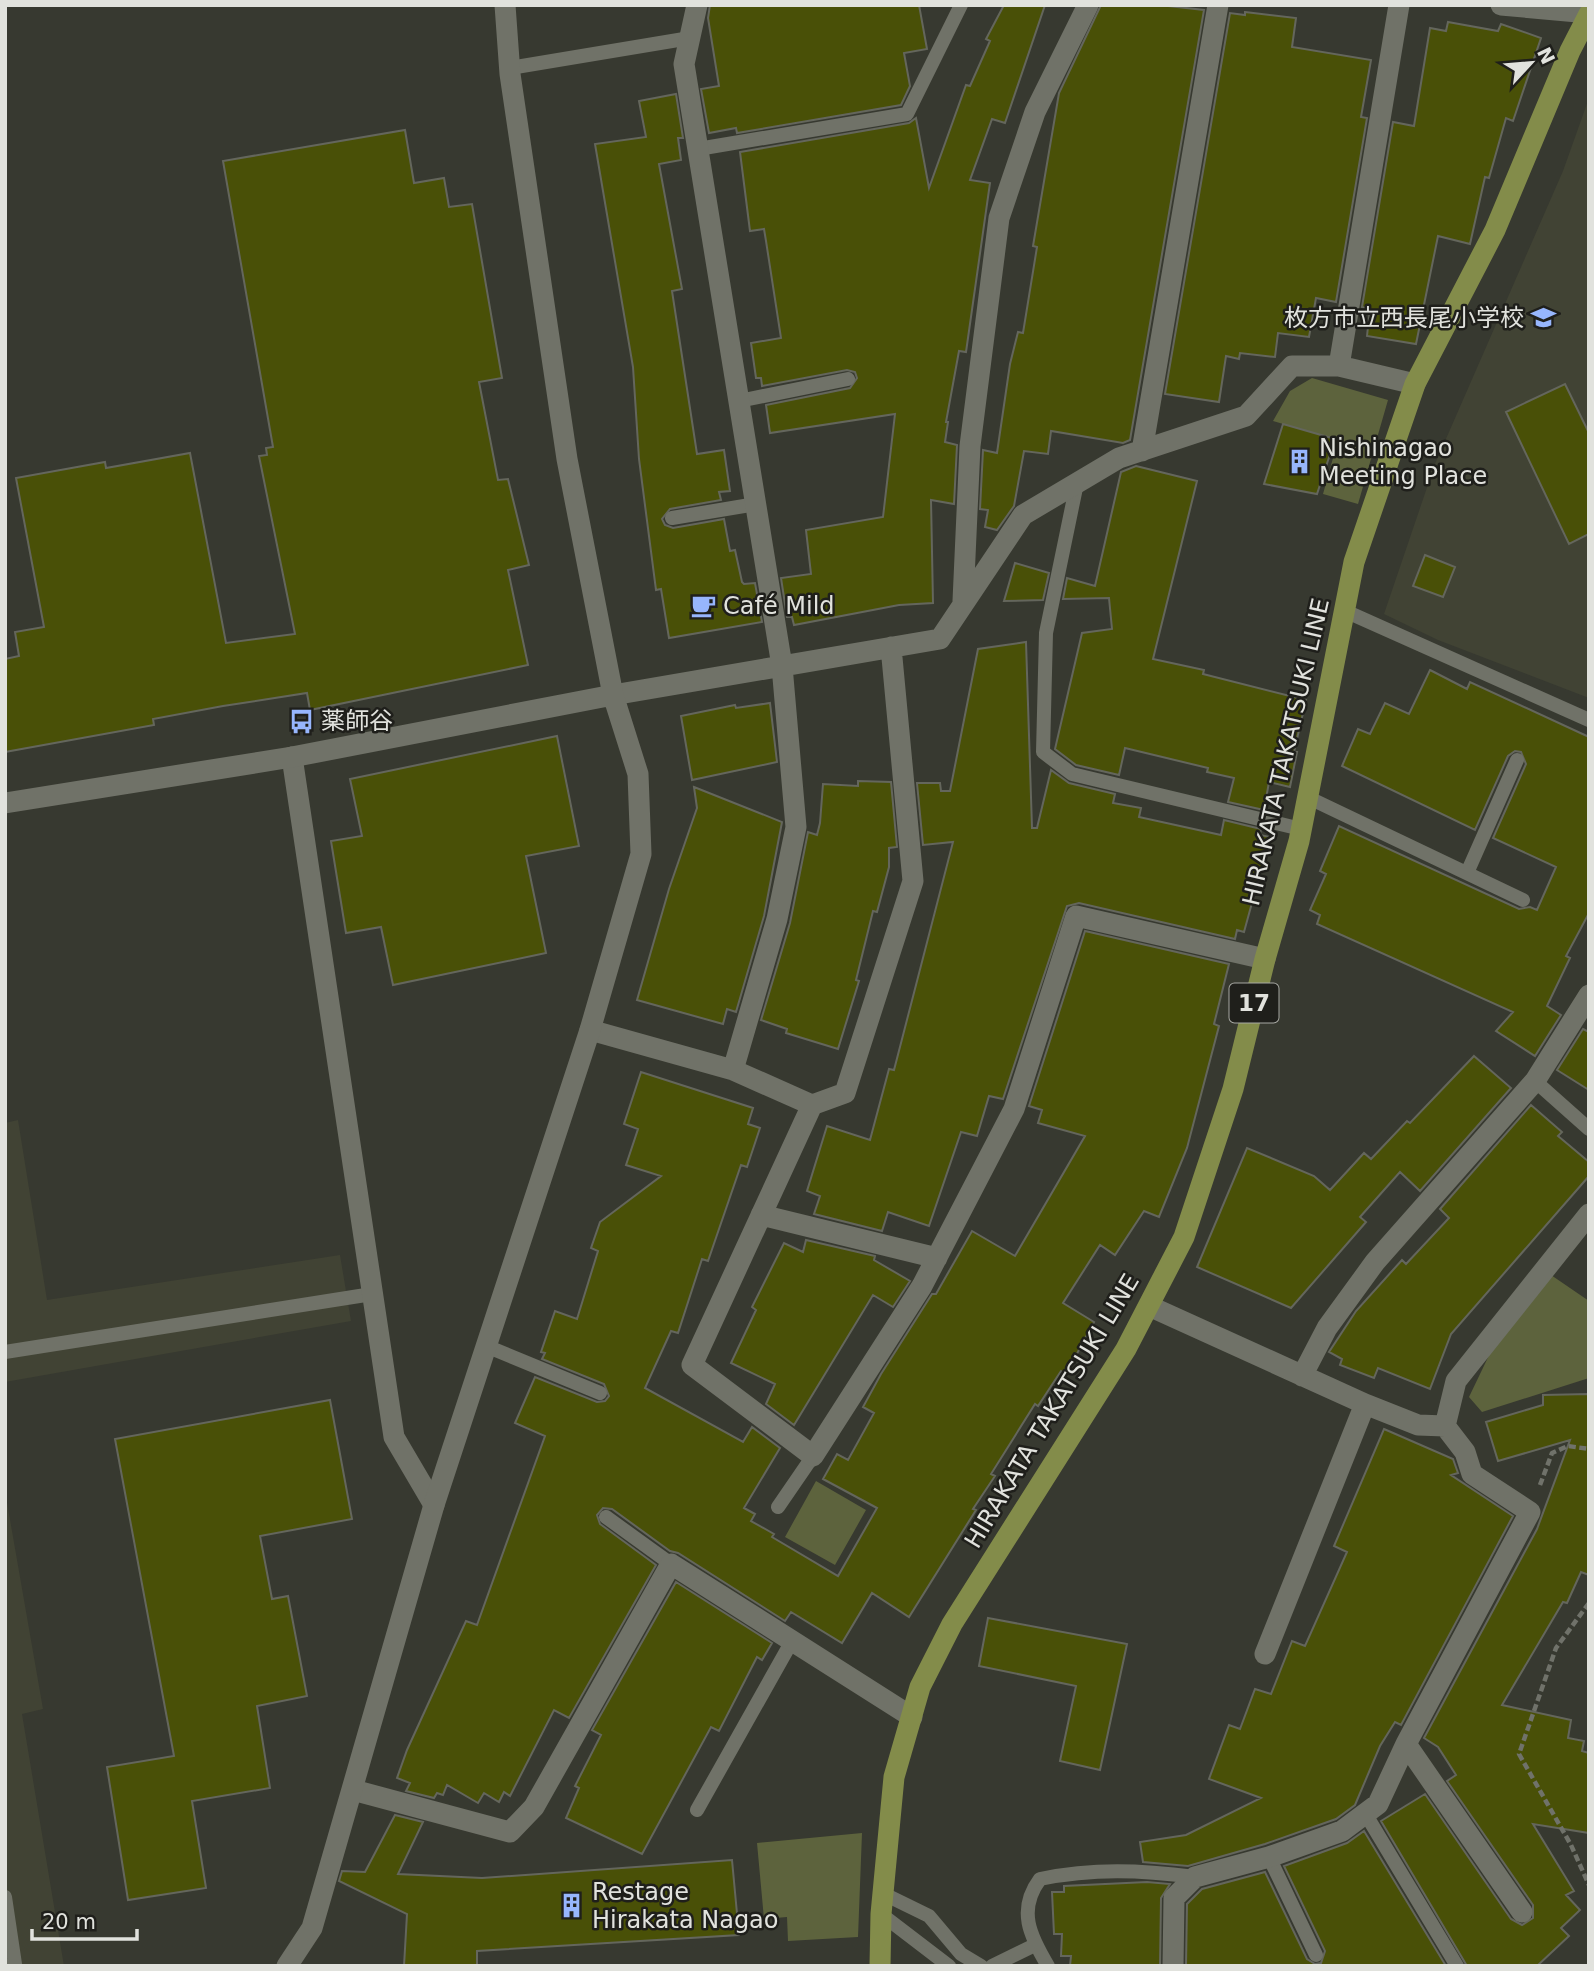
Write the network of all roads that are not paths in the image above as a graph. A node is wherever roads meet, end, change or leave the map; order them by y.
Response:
1 (505, 5) edge
2 (697, 5) edge
3 (961, 5) edge
4 (1088, 5) edge
5 (1218, 5) edge
6 (1399, 5) edge
7 (1501, 5) edge
8 (1589, 13) edge
9 (690, 38) junction
10 (510, 68) junction
11 (698, 149) junction
12 (1339, 366) junction
13 (848, 379) dead end
14 (1415, 384) junction
15 (739, 401) junction
16 (1142, 451) junction
17 (1077, 483) junction
18 (756, 504) junction
19 (672, 517) dead end
20 (963, 601) junction
21 (1345, 611) junction
22 (891, 647) junction
23 (782, 666) junction
24 (614, 695) junction
25 (1589, 720) edge
26 (292, 757) junction
27 (1517, 760) dead end
28 (1307, 797) junction
29 (5, 803) edge
30 (1301, 829) junction
31 (1466, 873) junction
32 (1522, 900) dead end
33 (1265, 959) junction
34 (1589, 995) edge
35 (590, 1030) junction
36 (733, 1070) junction
37 (1535, 1081) junction
38 (812, 1105) junction
39 (1589, 1129) edge
40 (1589, 1213) edge
41 (761, 1215) junction
42 (937, 1258) junction
43 (372, 1294) junction
44 (1149, 1306) junction
45 (486, 1346) junction
46 (5, 1352) edge
47 (1302, 1376) junction
48 (600, 1393) dead end
49 (1365, 1404) junction
50 (1446, 1426) junction
51 (813, 1456) junction
52 (434, 1505) junction
53 (778, 1507) dead end
54 (606, 1517) dead end
55 (671, 1564) junction
56 (792, 1640) junction
57 (1265, 1654) dead end
58 (912, 1717) junction
59 (1406, 1744) junction
60 (353, 1790) junction
61 (697, 1810) dead end
62 (1365, 1814) junction
63 (1269, 1857) junction
64 (1195, 1877) junction
65 (5, 1897) edge
66 (882, 1904) junction
67 (1522, 1912) dead end
68 (1035, 1945) junction
69 (1316, 1955) dead end
70 (6, 1966) edge
71 (287, 1966) edge
72 (880, 1966) edge
73 (949, 1966) edge
74 (981, 1966) edge
75 (992, 1966) edge
76 (1048, 1966) edge
77 (1173, 1966) edge
78 (1457, 1966) edge

1 - 10 street
2 - 9 street
3 - 11 lane
4 - 20 street
5 - 16 street
6 - 12 street
7 - 8 street
8 - 14 main road, HIRAKATA TAKATSUKI LINE / 17
9 - 10 lane
9 - 11 street
10 - 24 street
11 - 15 street
12 - 14 street
12 - 16 street
13 - 15 lane
14 - 21 main road, HIRAKATA TAKATSUKI LINE / 17
15 - 18 street
16 - 17 street
17 - 20 street
17 - 30 lane
18 - 19 lane
18 - 23 street
20 - 22 street
21 - 25 lane
21 - 28 main road, HIRAKATA TAKATSUKI LINE / 17
22 - 23 street
22 - 38 street
23 - 24 street
23 - 36 street
24 - 26 street
24 - 35 street
26 - 29 street
26 - 43 street
27 - 31 lane
28 - 30 main road, HIRAKATA TAKATSUKI LINE / 17
28 - 31 lane
30 - 33 main road, HIRAKATA TAKATSUKI LINE / 17
31 - 32 lane
33 - 42 street
33 - 44 main road, HIRAKATA TAKATSUKI LINE / 17
34 - 37 street
35 - 36 street
35 - 45 street
36 - 38 street
37 - 39 lane
37 - 47 street
38 - 41 street
40 - 50 street
41 - 42 street
41 - 51 street
42 - 51 street
43 - 46 lane
43 - 52 street
44 - 47 street
44 - 58 main road, HIRAKATA TAKATSUKI LINE / 17
45 - 48 lane
45 - 52 street
47 - 49 street
49 - 50 street
49 - 57 street
50 - 59 street
51 - 53 lane
52 - 60 street
54 - 55 lane
55 - 56 street
55 - 60 street
56 - 58 street
56 - 61 lane
58 - 66 main road, HIRAKATA TAKATSUKI LINE / 17
59 - 62 street
59 - 67 street
60 - 71 street
62 - 63 street
62 - 78 lane
63 - 64 street
63 - 69 lane
64 - 68 lane
64 - 77 street
65 - 70 lane
66 - 72 main road, HIRAKATA TAKATSUKI LINE / 17
66 - 73 lane
66 - 74 lane
68 - 75 lane
68 - 76 lane

